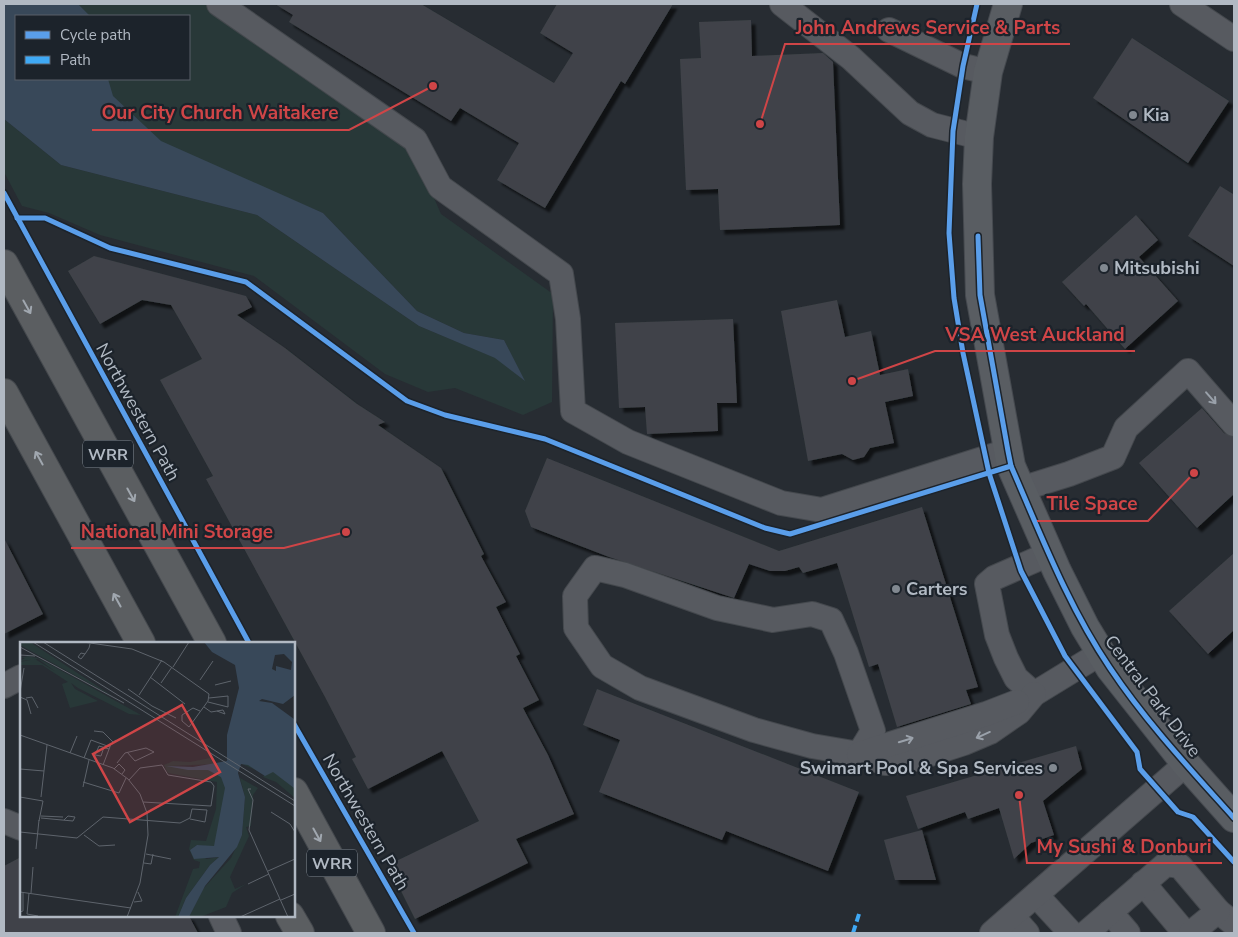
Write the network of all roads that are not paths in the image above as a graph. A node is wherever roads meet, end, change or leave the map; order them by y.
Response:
1 (219, 4) edge
2 (782, 4) edge
3 (1008, 4) edge
4 (1182, 4) edge
5 (890, 30) dead end
6 (1234, 38) edge
7 (988, 72) junction
8 (979, 137) junction
9 (4, 264) edge
10 (4, 393) edge
11 (1234, 422) edge
12 (1008, 451) junction
13 (1021, 489) junction
14 (1049, 554) junction
15 (140, 642) edge
16 (211, 642) edge
17 (1101, 653) junction
18 (20, 678) edge
19 (4, 686) edge
20 (1034, 694) junction
21 (859, 754) junction
22 (1186, 764) junction
23 (295, 794) edge
24 (1234, 818) edge
25 (4, 821) edge
26 (20, 828) edge
27 (1143, 883) junction
28 (1036, 895) junction
29 (1110, 912) junction
30 (222, 917) edge
31 (291, 917) edge
32 (1226, 918) edge
33 (1019, 925) edge
34 (230, 933) edge
35 (300, 933) edge
36 (371, 933) edge
37 (992, 933) edge
38 (1071, 933) edge
39 (1086, 933) edge
40 (1128, 933) edge
41 (1185, 933) edge
42 (1191, 933) edge

1 - 12 street
2 - 8 street
3 - 7 main road, Central Park Drive
4 - 6 street
5 - 7 street
7 - 8 main road, Central Park Drive
8 - 12 main road, Central Park Drive
9 -> 16 highway, WRR
15 -> 10 highway
13 -> 11 street
12 - 13 main road, Central Park Drive
13 - 14 main road, Central Park Drive
14 - 17 main road, Central Park Drive
14 - 20 street
17 - 20 street
17 - 22 main road, Central Park Drive
18 - 19 street
20 - 21 street
21 - 21 street
22 - 24 main road, Central Park Drive
22 - 28 street
23 -> 36 highway, WRR
25 - 26 street
27 - 29 street
27 - 32 street
27 - 41 street
28 - 33 street
28 - 38 street
29 - 39 street
29 - 40 street
30 - 34 street
31 - 35 highway
32 - 42 street
33 - 37 street

